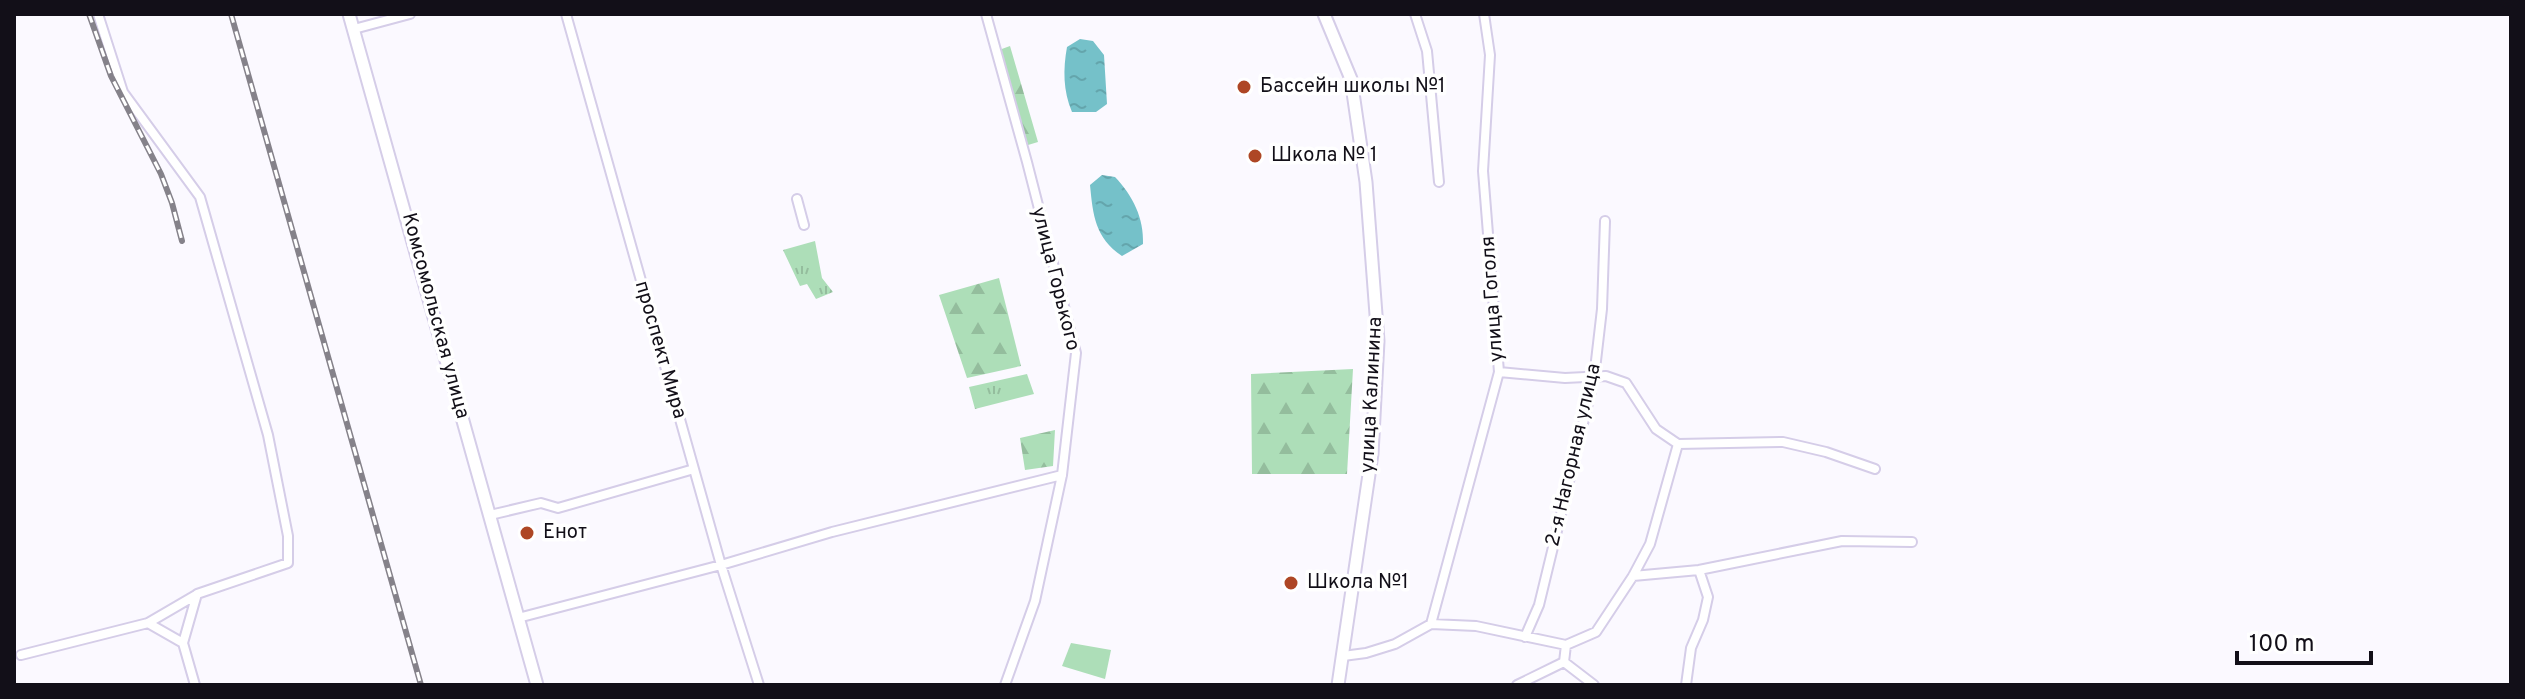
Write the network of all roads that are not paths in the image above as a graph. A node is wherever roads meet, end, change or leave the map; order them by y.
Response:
1 (98, 14) edge
2 (349, 14) edge
3 (410, 14) edge
4 (566, 14) edge
5 (986, 14) edge
6 (1324, 14) edge
7 (1415, 14) edge
8 (1484, 14) edge
9 (354, 29) junction
10 (1439, 182) dead end
11 (797, 199) dead end
12 (1605, 221) dead end
13 (804, 225) dead end
14 (1499, 372) junction
15 (1594, 378) junction
16 (1678, 444) junction
17 (694, 469) junction
18 (1875, 469) dead end
19 (1062, 475) junction
20 (490, 515) junction
21 (1912, 542) dead end
22 (721, 565) junction
23 (1699, 570) junction
24 (1633, 576) junction
25 (197, 594) junction
26 (518, 618) junction
27 (148, 623) junction
28 (1431, 624) junction
29 (1525, 637) junction
30 (183, 643) junction
31 (1566, 645) junction
32 (21, 655) dead end
33 (1343, 656) junction
34 (1564, 662) junction
35 (195, 685) edge
36 (537, 685) edge
37 (759, 685) edge
38 (1005, 685) edge
39 (1338, 685) edge
40 (1517, 685) edge
41 (1594, 685) edge
42 (1686, 685) edge

1 - 25 street
2 - 9 street, Комсомольская улица
3 - 9 street
4 - 17 street, проспект Мира
5 - 19 street, улица Горького
6 - 33 street, улица Калинина
7 - 10 street
8 - 14 street, улица Гоголя
9 - 20 street, Комсомольская улица
11 - 13 street
12 - 15 street, 2-я Нагорная улица
14 - 15 street
14 - 28 street, улица Гоголя
15 - 16 street
15 - 29 street, 2-я Нагорная улица
16 - 18 street
16 - 24 street
17 - 20 street
17 - 22 street, проспект Мира
19 - 22 street
19 - 38 street, улица Горького
20 - 26 street, Комсомольская улица
21 - 23 street
22 - 26 street
22 - 37 street, проспект Мира
23 - 24 street
23 - 42 street
24 - 31 street
25 - 27 street
25 - 30 street
26 - 36 street, Комсомольская улица
27 - 30 street
27 - 32 street
28 - 29 street
28 - 33 street
29 - 31 street
30 - 35 street
31 - 34 street
33 - 39 street, улица Калинина
34 - 40 street
34 - 41 street

